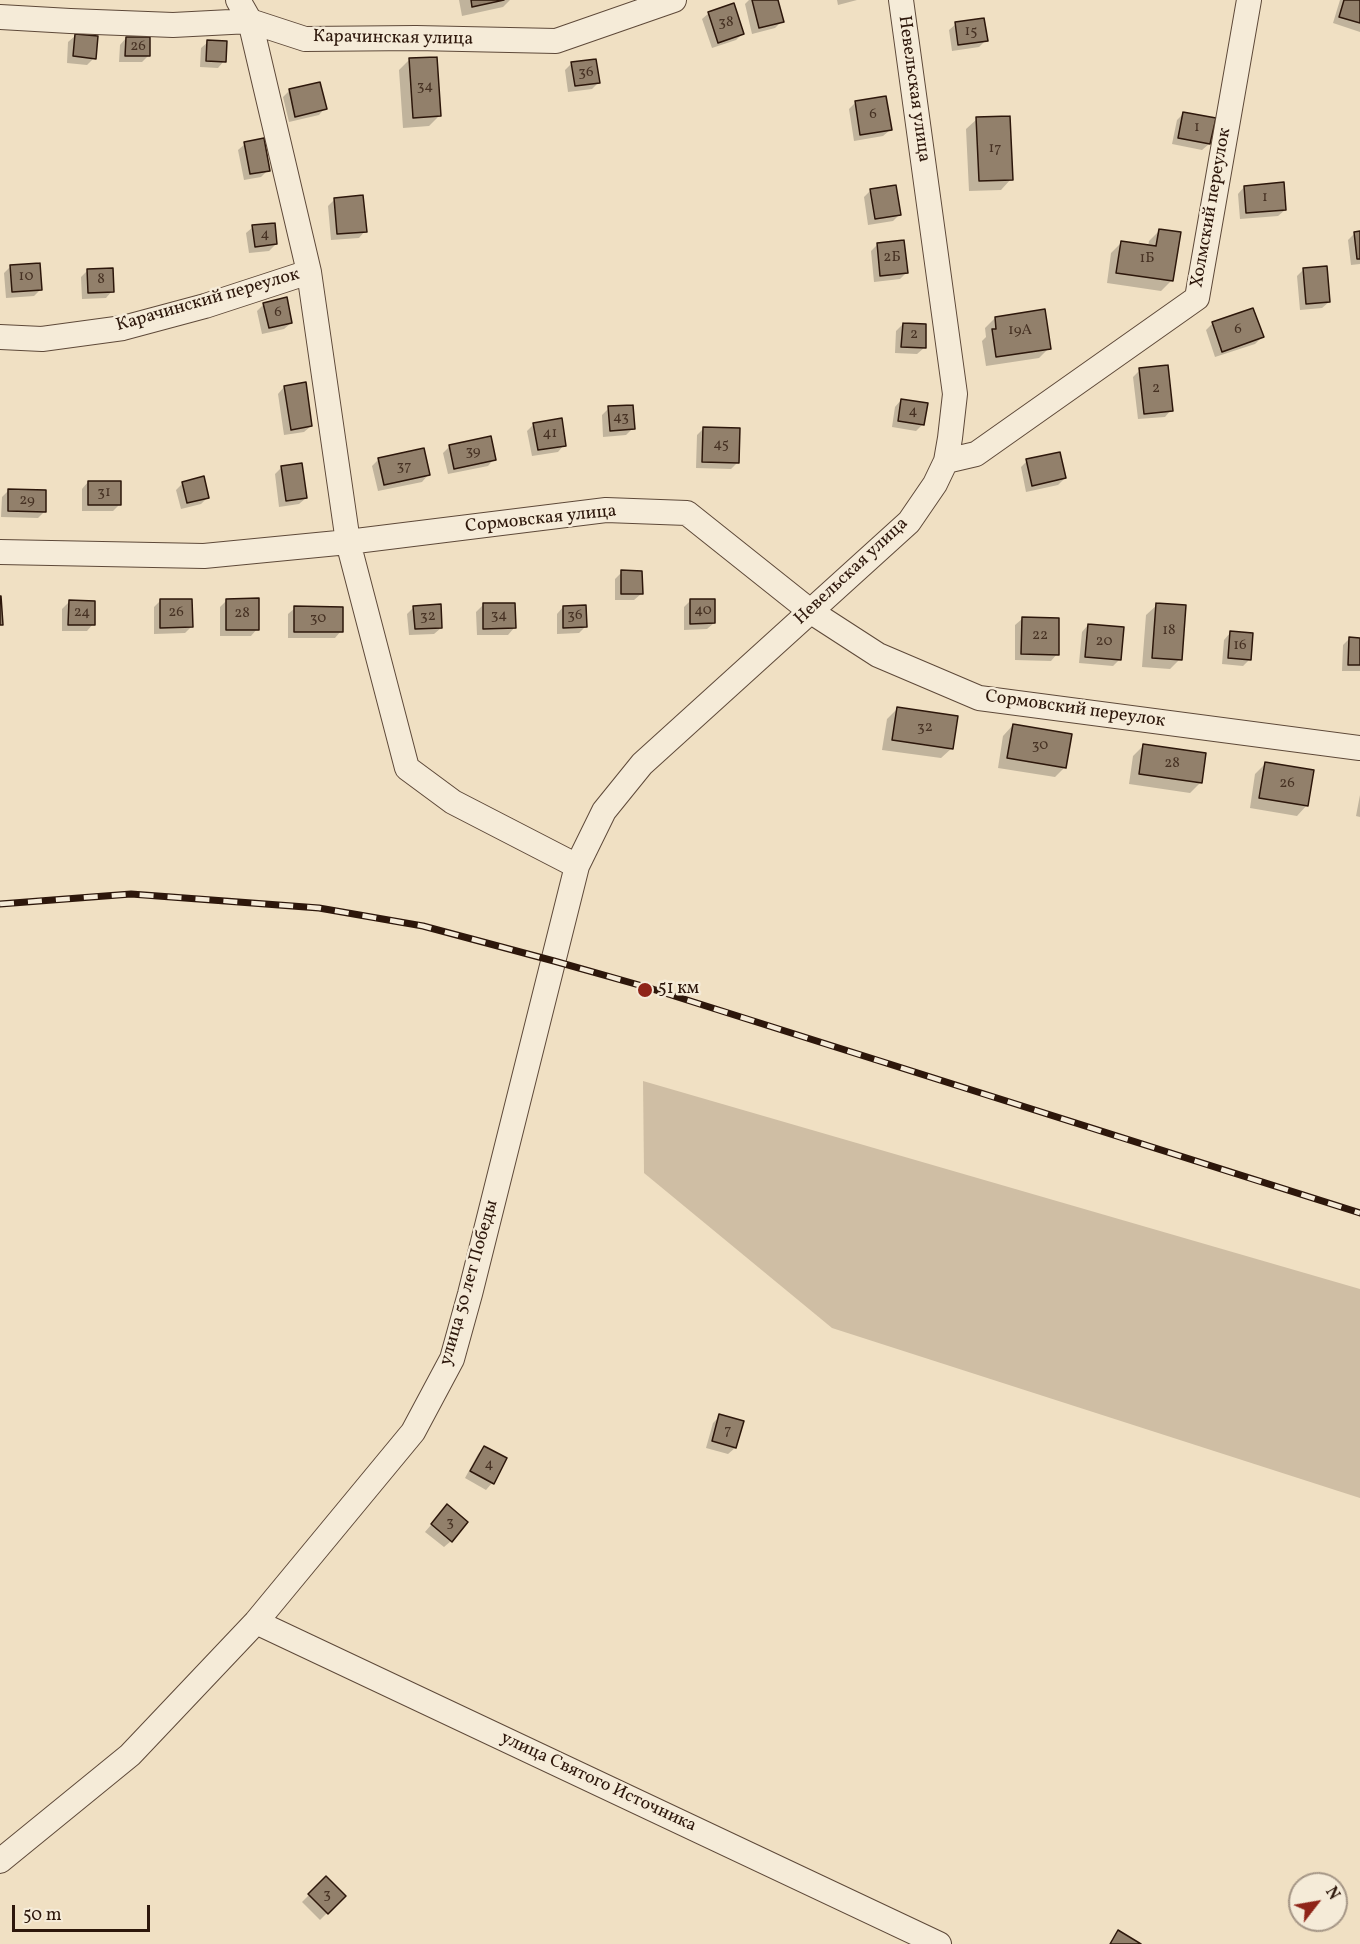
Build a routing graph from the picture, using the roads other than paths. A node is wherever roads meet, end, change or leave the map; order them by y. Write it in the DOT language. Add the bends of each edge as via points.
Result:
graph roads {
  1 [pos="238,0"];
  2 [pos="674,0"];
  3 [pos="901,0"];
  4 [pos="1249,0"];
  5 [pos="0,16"];
  6 [pos="250,21"];
  7 [pos="309,272"];
  8 [pos="0,337"];
  9 [pos="946,461"];
  10 [pos="348,542"];
  11 [pos="0,552"];
  12 [pos="810,611"];
  13 [pos="1360,747"];
  14 [pos="577,866"];
  15 [pos="554,961"];
  16 [pos="256,1622"];
  17 [pos="0,1861"];
  18 [pos="939,1944"];
  1 -- 6 [label="street"];
  2 -- 6 [label="street, Карачинская улица" via="556,41 305,39"];
  3 -- 9 [label="street, Невельская улица" via="955,394"];
  4 -- 9 [label="street, Холмский переулок" via="1197,298 976,454"];
  5 -- 6 [label="street, Карачинская улица" via="173,25"];
  6 -- 7 [label="street"];
  7 -- 8 [label="street, Карачинский переулок" via="123,328 42,339"];
  7 -- 10 [label="street"];
  9 -- 12 [label="street, Невельская улица" via="909,522"];
  10 -- 11 [label="street, Сормовская улица" via="204,556"];
  10 -- 12 [label="street, Сормовская улица" via="606,510 687,513"];
  10 -- 14 [label="street" via="407,768 453,802"];
  12 -- 13 [label="street, Сормовский переулок" via="878,655 979,698"];
  12 -- 14 [label="street, Невельская улица" via="642,764 604,811"];
  14 -- 15 [label="street, Невельская улица"];
  15 -- 16 [label="street, улица 50 лет Победы" via="452,1359 413,1432"];
  16 -- 17 [label="street, улица 50 лет Победы" via="130,1755"];
  16 -- 18 [label="street, улица Святого Источника"];
}
